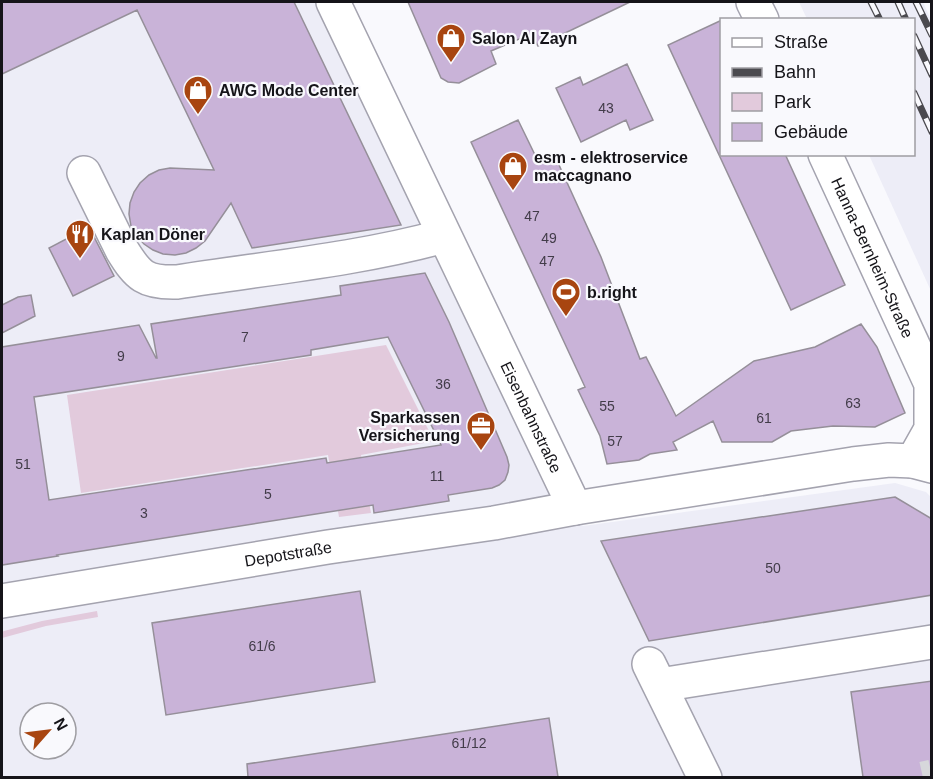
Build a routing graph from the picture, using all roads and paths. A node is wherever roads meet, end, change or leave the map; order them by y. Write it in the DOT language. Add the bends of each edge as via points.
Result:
graph roads {
  1 [pos="333,2"];
  2 [pos="753,2"];
  3 [pos="761,18"];
  4 [pos="826,156"];
  5 [pos="84,174"];
  6 [pos="444,236"];
  7 [pos="922,463"];
  8 [pos="574,508"];
  9 [pos="2,600"];
  10 [pos="932,642"];
  11 [pos="705,777"];
  1 -- 6 [label="street, Eisenbahnstraße"];
  2 -- 3 [label="street"];
  4 -- 7 [label="street, Hanna-Bernheim-Straße" via="931,384 931,429"];
  5 -- 6 [label="street" via="129,262 147,279 160,282 310,264"];
  6 -- 8 [label="street, Eisenbahnstraße"];
  7 -- 8 [label="street" via="889,460 853,464"];
  8 -- 9 [label="street, Depotstraße"];
  10 -- 11 [label="street" via="655,674"];
}
